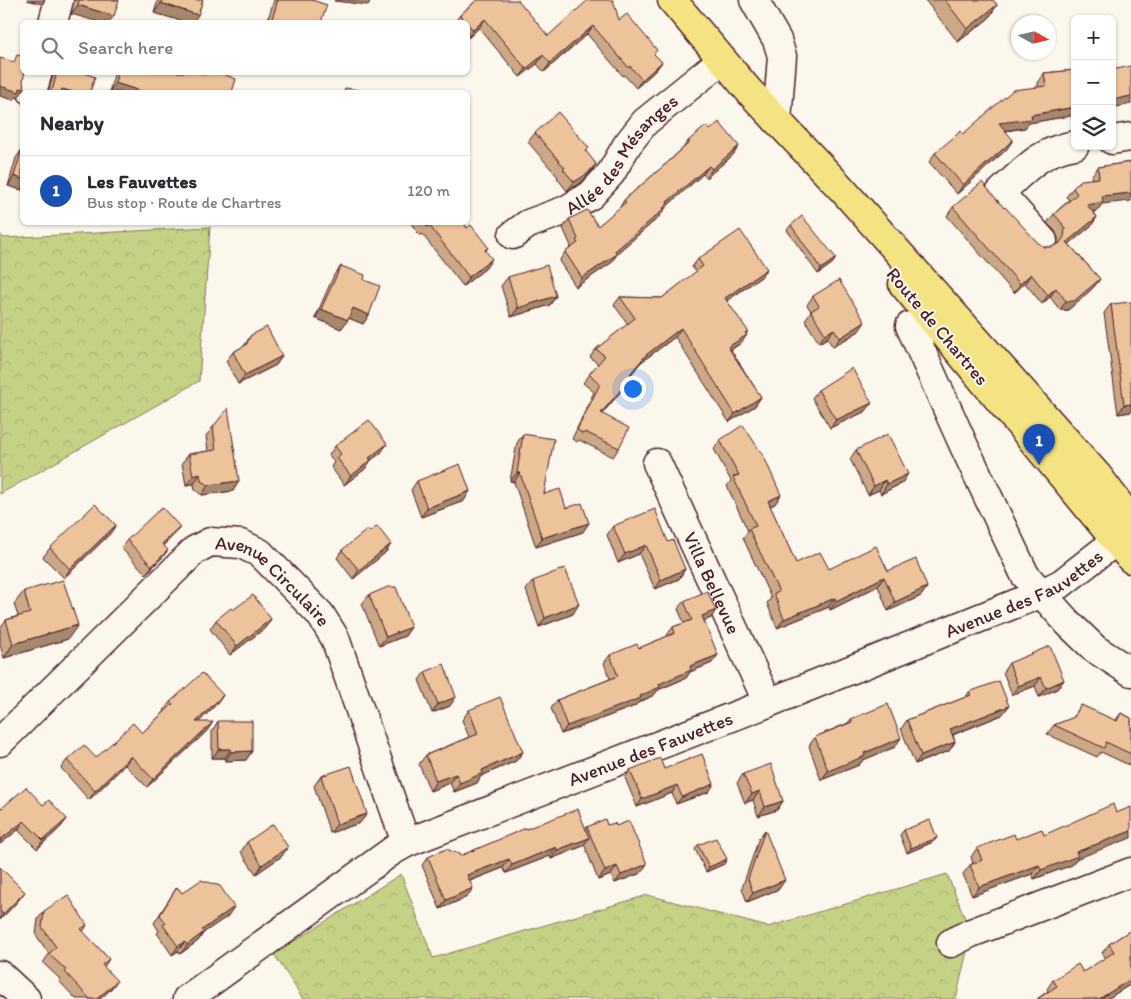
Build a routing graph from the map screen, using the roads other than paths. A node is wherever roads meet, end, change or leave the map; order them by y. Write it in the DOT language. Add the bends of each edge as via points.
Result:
graph roads {
  1 [pos="60,0"];
  2 [pos="672,0"];
  3 [pos="754,0"];
  4 [pos="54,20"];
  5 [pos="722,60"];
  6 [pos="37,75"];
  7 [pos="33,90"];
  8 [pos="749,91"];
  9 [pos="777,121"];
  10 [pos="1131,137"];
  11 [pos="1116,139"];
  12 [pos="1071,146"];
  13 [pos="513,235"];
  14 [pos="1043,242"];
  15 [pos="910,326"];
  16 [pos="657,463"];
  17 [pos="1127,537"];
  18 [pos="1042,593"];
  19 [pos="1131,672"];
  20 [pos="768,703"];
  21 [pos="0,742"];
  22 [pos="406,843"];
  23 [pos="1131,872"];
  24 [pos="951,943"];
  25 [pos="0,975"];
  26 [pos="26,999"];
  27 [pos="187,999"];
  1 -- 4 [label="street"];
  2 -- 5 [label="main road, Route de Chartres"];
  3 -- 9 [label="street" via="777,40 782,56"];
  5 -- 8 [label="main road, Route de Chartres"];
  5 -- 13 [label="street, Allée des Mésanges" via="645,122 611,173 591,195 566,210 528,224"];
  6 -- 7 [label="street"];
  8 -- 9 [label="main road, Route de Chartres"];
  8 -- 17 [label="main road, Route de Chartres" via="830,198 1078,492"];
  9 -- 17 [label="main road, Route de Chartres" via="841,188 1098,476"];
  10 -- 11 [label="street"];
  12 -- 14 [label="street" via="1045,154 1000,193"];
  15 -- 18 [label="street, Route de Chartres" via="1011,547 1025,574"];
  16 -- 20 [label="street, Villa Bellevue"];
  17 -- 18 [label="street, Avenue des Fauvettes" via="1062,583"];
  18 -- 19 [label="street, Route de Chartres" via="1095,649"];
  18 -- 20 [label="street, Avenue des Fauvettes"];
  20 -- 22 [label="street, Avenue des Fauvettes"];
  21 -- 22 [label="street, Avenue Circulaire" via="195,550 210,542 241,544 260,552 320,614 335,638"];
  22 -- 27 [label="street, Avenue des Fauvettes"];
  23 -- 24 [label="street"];
  25 -- 26 [label="street"];
}
